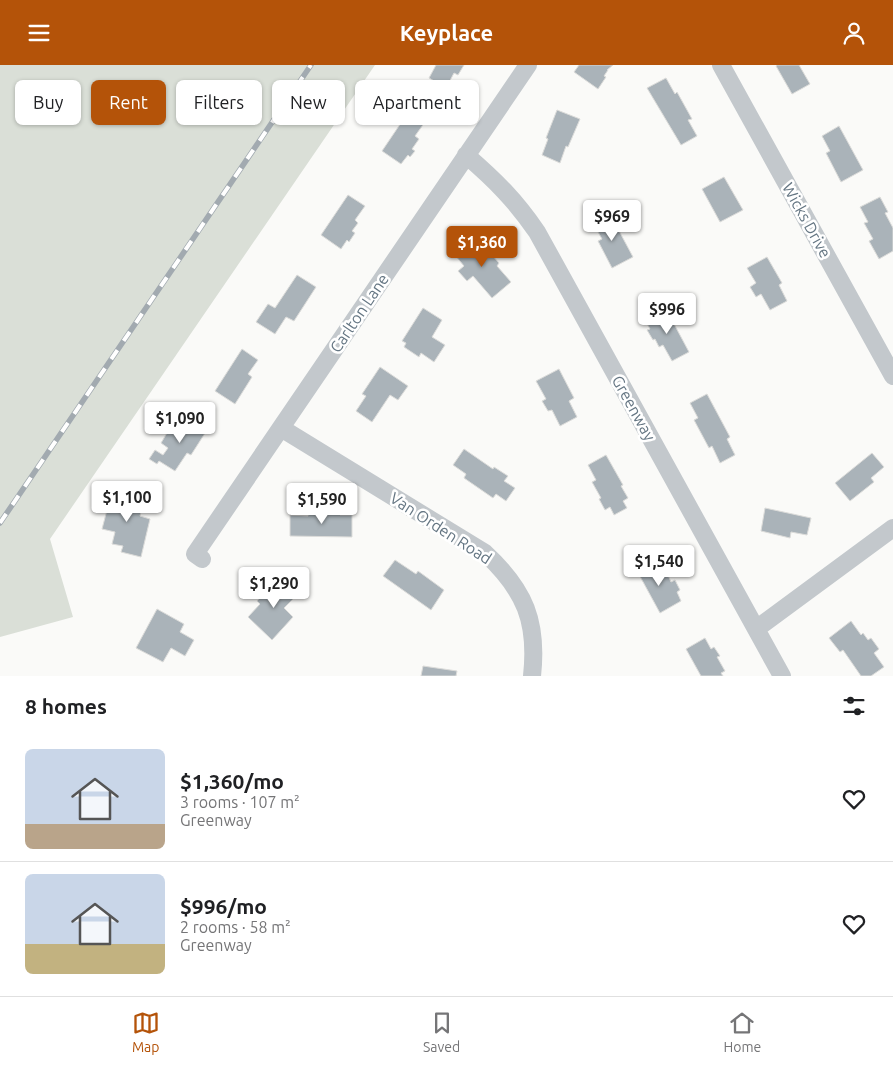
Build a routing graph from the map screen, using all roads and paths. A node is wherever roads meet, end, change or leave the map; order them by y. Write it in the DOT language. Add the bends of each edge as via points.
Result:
graph roads {
  1 [pos="528,65"];
  2 [pos="721,65"];
  3 [pos="466,155"];
  4 [pos="893,376"];
  5 [pos="281,428"];
  6 [pos="893,528"];
  7 [pos="202,559"];
  8 [pos="756,629"];
  9 [pos="532,676"];
  10 [pos="782,676"];
  1 -- 3 [label="street, Carlton Lane"];
  2 -- 4 [label="street, Wicks Drive"];
  3 -- 5 [label="street, Carlton Lane"];
  3 -- 8 [label="street, Greenway" via="495,179 537,232"];
  5 -- 7 [label="street, Carlton Lane" via="194,554"];
  5 -- 9 [label="street, Van Orden Road" via="485,553 503,570 526,608 534,653"];
  6 -- 8 [label="street"];
  8 -- 10 [label="street, Greenway"];
}
